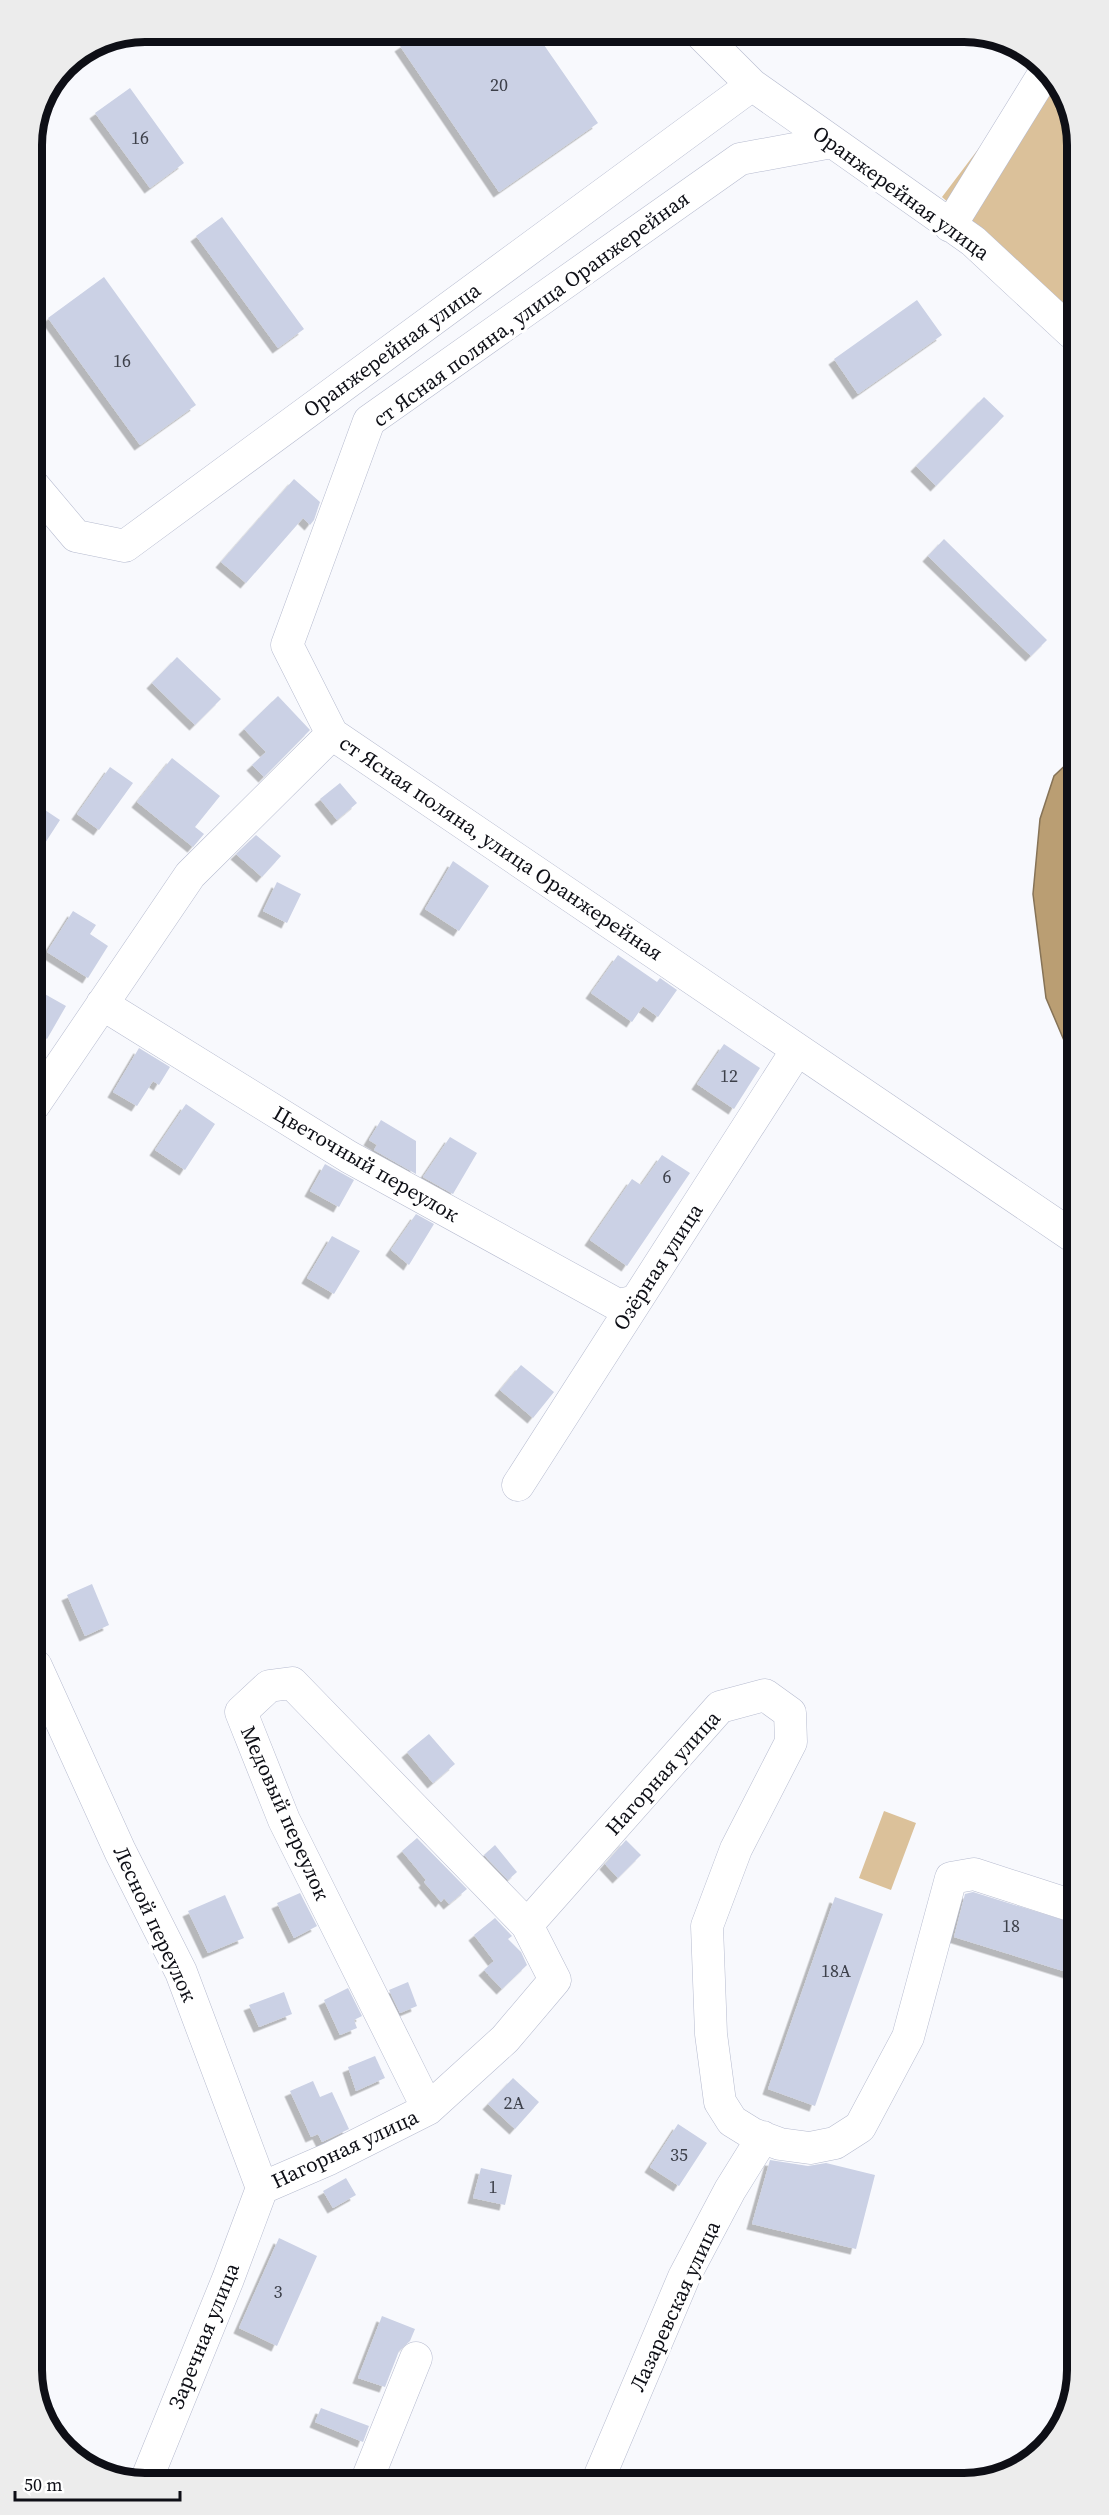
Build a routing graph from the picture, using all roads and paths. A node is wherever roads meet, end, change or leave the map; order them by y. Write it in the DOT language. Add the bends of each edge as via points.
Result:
graph roads {
  1 [pos="709,42"];
  2 [pos="1042,77"];
  3 [pos="752,84"];
  4 [pos="832,142"];
  5 [pos="950,226"];
  6 [pos="1067,328"];
  7 [pos="42,496"];
  8 [pos="332,734"];
  9 [pos="102,1004"];
  10 [pos="797,1050"];
  11 [pos="42,1093"];
  12 [pos="1067,1233"];
  13 [pos="636,1301"];
  14 [pos="518,1485"];
  15 [pos="42,1679"];
  16 [pos="1067,1904"];
  17 [pos="527,1925"];
  18 [pos="428,2109"];
  19 [pos="763,2137"];
  20 [pos="262,2188"];
  21 [pos="416,2358"];
  22 [pos="149,2473"];
  23 [pos="370,2473"];
  24 [pos="601,2473"];
  1 -- 3 [label="street, Оранжерейная улица"];
  2 -- 5 [label="street"];
  3 -- 4 [label="street, Оранжерейная улица"];
  3 -- 7 [label="street, Оранжерейная улица" via="125,546 76,536"];
  4 -- 5 [label="street, Оранжерейная улица"];
  4 -- 8 [label="street, ст Ясная поляна, улица Оранжерейная" via="740,159 369,421 287,645"];
  5 -- 6 [label="street, Оранжерейная улица" via="972,241"];
  8 -- 9 [label="street" via="190,875"];
  8 -- 10 [label="street, ст Ясная поляна, улица Оранжерейная"];
  9 -- 11 [label="street"];
  9 -- 13 [label="street, Цветочный переулок" via="349,1157 618,1305"];
  10 -- 12 [label="street, ст Ясная поляна, улица Оранжерейная"];
  10 -- 13 [label="street, Озёрная улица"];
  13 -- 14 [label="street, Озёрная улица"];
  15 -- 20 [label="street, Лесной переулок" via="120,1851 181,1972"];
  16 -- 19 [label="street, Нагорная улица" via="974,1874 951,1878 908,2037 860,2127 835,2143 810,2148"];
  17 -- 18 [label="street, Нагорная улица" via="555,1980 505,2039"];
  17 -- 18 [label="street, Медовый переулок" via="292,1683 268,1686 241,1712 284,1820"];
  17 -- 19 [label="street, Нагорная улица" via="720,1707 765,1695 790,1713 791,1742 736,1849 707,1926 711,2034 720,2102 732,2121"];
  18 -- 20 [label="street, Нагорная улица"];
  19 -- 24 [label="street, Лазаревская улица" via="684,2277"];
  20 -- 22 [label="street, Заречная улица"];
  21 -- 23 [label="street"];
}
